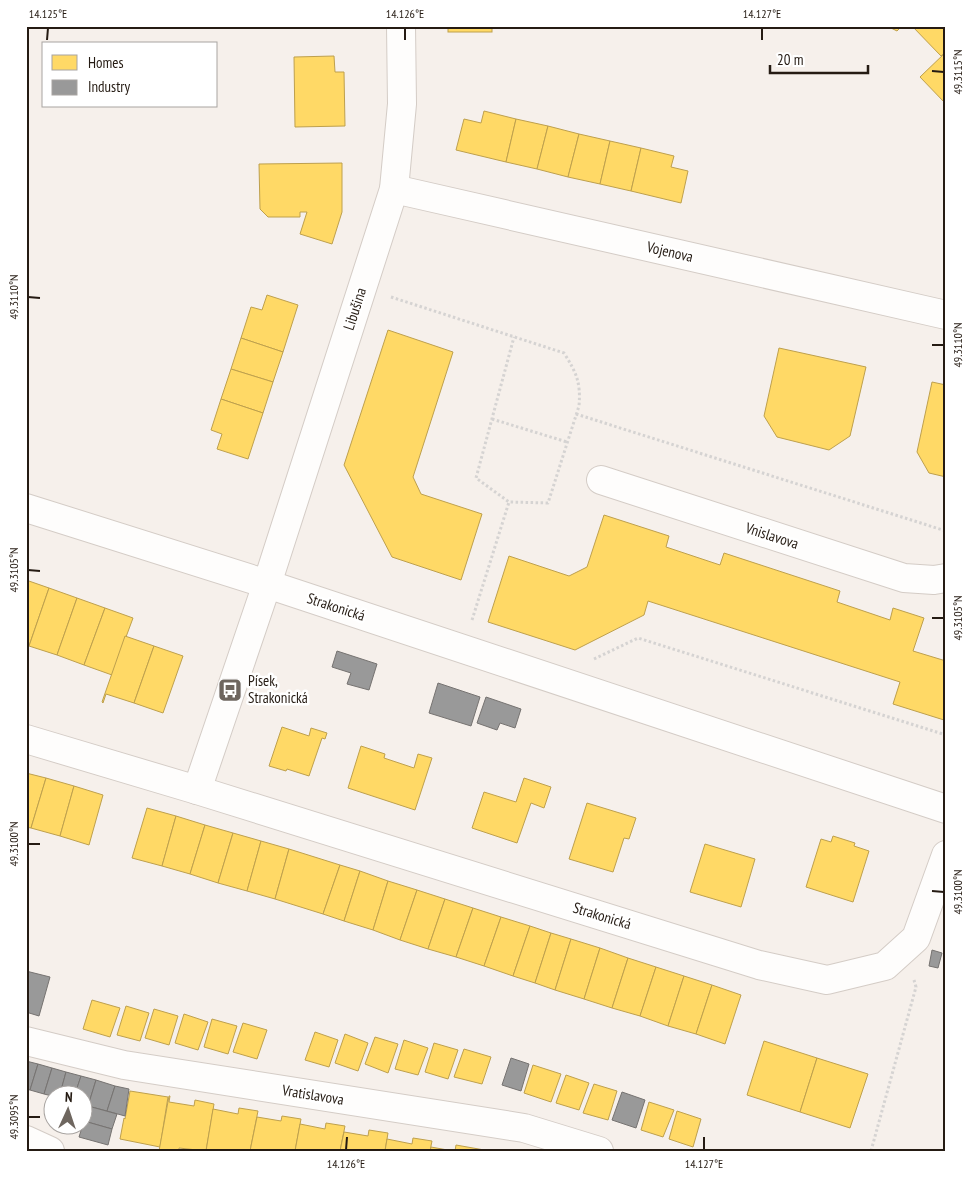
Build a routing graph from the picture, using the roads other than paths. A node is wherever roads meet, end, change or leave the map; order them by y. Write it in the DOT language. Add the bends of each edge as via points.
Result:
graph roads {
  1 [pos="401,26"];
  2 [pos="394,189"];
  3 [pos="946,315"];
  4 [pos="601,480"];
  5 [pos="26,508"];
  6 [pos="946,578"];
  7 [pos="267,584"];
  8 [pos="26,739"];
  9 [pos="197,790"];
  10 [pos="946,809"];
  11 [pos="946,855"];
  12 [pos="26,1041"];
  13 [pos="26,1140"];
  14 [pos="50,1151"];
  15 [pos="599,1151"];
  1 -- 2 [label="street, Libušina" via="402,104"];
  2 -- 3 [label="street, Vojenova"];
  2 -- 7 [label="street, Libušina"];
  4 -- 6 [label="street, Vnislavova" via="904,578"];
  5 -- 7 [label="street, Strakonická"];
  7 -- 9 [label="street"];
  7 -- 10 [label="street, Strakonická"];
  8 -- 9 [label="street, Strakonická"];
  9 -- 11 [label="street, Strakonická" via="769,967 828,980 885,966 916,938"];
  12 -- 15 [label="street, Vratislavova" via="124,1066 524,1128"];
  13 -- 14 [label="street"];
}
